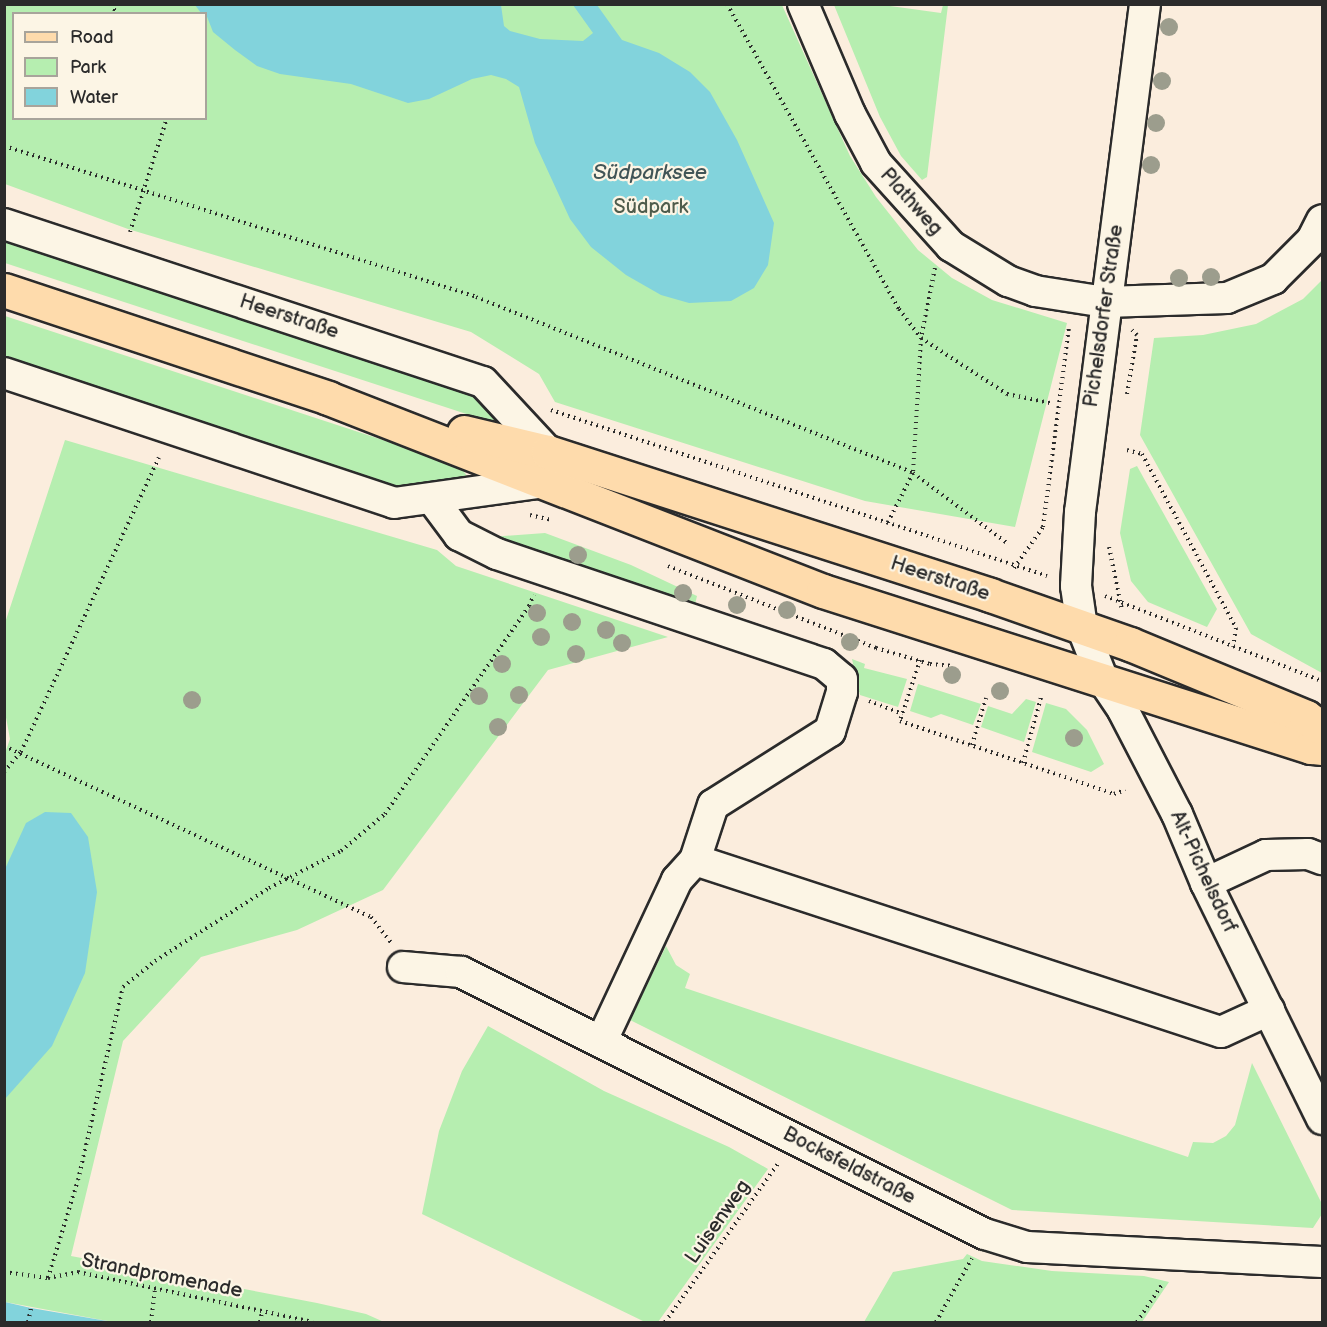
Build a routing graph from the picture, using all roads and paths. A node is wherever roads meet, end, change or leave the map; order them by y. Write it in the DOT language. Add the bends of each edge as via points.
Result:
graph roads {
  1 [pos="727,4"];
  2 [pos="803,4"];
  3 [pos="1145,4"];
  4 [pos="166,120"];
  5 [pos="4,146"];
  6 [pos="145,191"];
  7 [pos="1323,220"];
  8 [pos="4,224"];
  9 [pos="130,232"];
  10 [pos="951,246"];
  11 [pos="4,290"];
  12 [pos="1106,302"];
  13 [pos="921,338"];
  14 [pos="4,373"];
  15 [pos="1050,403"];
  16 [pos="547,408"];
  17 [pos="1127,450"];
  18 [pos="159,458"];
  19 [pos="547,467"];
  20 [pos="913,473"];
  21 [pos="433,500"];
  22 [pos="527,514"];
  23 [pos="557,522"];
  24 [pos="886,527"];
  25 [pos="1035,542"];
  26 [pos="1007,543"];
  27 [pos="1001,561"];
  28 [pos="542,570"];
  29 [pos="1136,607"];
  30 [pos="1082,627"];
  31 [pos="1233,647"];
  32 [pos="923,651"];
  33 [pos="1103,680"];
  34 [pos="1323,681"];
  35 [pos="842,692"];
  36 [pos="1041,697"];
  37 [pos="986,698"];
  38 [pos="903,714"];
  39 [pos="1323,728"];
  40 [pos="972,745"];
  41 [pos="4,746"];
  42 [pos="1323,748"];
  43 [pos="21,752"];
  44 [pos="1023,763"];
  45 [pos="4,772"];
  46 [pos="1125,790"];
  47 [pos="1323,859"];
  48 [pos="696,860"];
  49 [pos="288,879"];
  50 [pos="1206,883"];
  51 [pos="403,967"];
  52 [pos="1269,1010"];
  53 [pos="601,1042"];
  54 [pos="1323,1119"];
  55 [pos="796,1139"];
  56 [pos="986,1234"];
  57 [pos="1168,1254"];
  58 [pos="1323,1263"];
  59 [pos="4,1272"];
  60 [pos="48,1278"];
  61 [pos="155,1288"];
  62 [pos="31,1308"];
  63 [pos="262,1312"];
  64 [pos="28,1323"];
  65 [pos="151,1323"];
  66 [pos="260,1323"];
  67 [pos="313,1323"];
  68 [pos="665,1323"];
  69 [pos="936,1323"];
  70 [pos="1137,1323"];
  1 -- 13 [label="path" via="893,299"];
  2 -- 10 [label="street, Plathweg" via="850,114 876,163"];
  3 -- 12 [label="street, Pichelsdorfer Straße"];
  4 -- 6 [label="path"];
  5 -- 6 [label="path"];
  6 -- 9 [label="path"];
  6 -- 20 [label="path" via="476,297"];
  7 -- 12 [label="street, Plathweg" via="1291,264 1251,291 1227,298"];
  8 -- 19 [label="street, Heerstraße" via="483,382"];
  10 -- 12 [label="street, Plathweg" via="1008,281 1035,291"];
  10 -- 13 [label="path" via="938,261 928,287"];
  11 -- 19 [label="main road, Heerstraße"];
  12 -- 25 [label="path" via="1069,324 1043,527"];
  12 -- 30 [label="street, Pichelsdorfer Straße" via="1077,546 1076,586"];
  13 -- 15 [label="path" via="1007,394"];
  13 -- 20 [label="path"];
  14 -- 21 [label="street, Heerstraße" via="394,503"];
  16 -- 24 [label="path"];
  17 -- 31 [label="path" via="1142,454 1236,628"];
  18 -- 43 [label="path"];
  19 -- 21 [label="street, Heerstraße"];
  19 -- 30 [label="main road, Heerstraße"];
  19 -- 33 [label="main road, Heerstraße" via="823,591"];
  20 -- 24 [label="path"];
  20 -- 26 [label="path"];
  21 -- 28 [label="street" via="459,535"];
  22 -- 23 [label="path"];
  24 -- 27 [label="path"];
  28 -- 35 [label="street" via="824,664 842,679"];
  28 -- 49 [label="path" via="529,606 385,814 341,851"];
  29 -- 31 [label="path"];
  30 -- 33 [label="street, Alt-Pichelsdorf"];
  30 -- 39 [label="main road, Heerstraße" via="1306,717"];
  31 -- 34 [label="path"];
  32 -- 38 [label="path"];
  33 -- 42 [label="main road, Heerstraße"];
  33 -- 50 [label="street, Alt-Pichelsdorf" via="1172,804"];
  35 -- 38 [label="path"];
  35 -- 48 [label="street" via="830,731 713,805"];
  36 -- 44 [label="path"];
  37 -- 40 [label="path"];
  38 -- 40 [label="path" via="900,721"];
  40 -- 44 [label="path"];
  41 -- 43 [label="path"];
  43 -- 45 [label="path"];
  43 -- 49 [label="path"];
  44 -- 46 [label="path" via="1114,794"];
  47 -- 50 [label="street" via="1308,854 1266,855"];
  48 -- 52 [label="street" via="1221,1032"];
  48 -- 53 [label="street" via="677,880"];
  49 -- 51 [label="path" via="371,917 386,932"];
  49 -- 60 [label="path" via="155,961 123,987 78,1180"];
  50 -- 52 [label="street, Alt-Pichelsdorf"];
  51 -- 53 [label="street, Bocksfeldstraße" via="461,972"];
  52 -- 54 [label="street, Alt-Pichelsdorf"];
  53 -- 55 [label="street, Bocksfeldstraße"];
  55 -- 56 [label="street, Bocksfeldstraße"];
  55 -- 68 [label="path, Luisenweg"];
  56 -- 57 [label="street, Bocksfeldstraße" via="1027,1247"];
  56 -- 69 [label="path"];
  57 -- 58 [label="street, Bocksfeldstraße"];
  57 -- 70 [label="path" via="1167,1278"];
  59 -- 60 [label="path, Strandpromenade"];
  60 -- 61 [label="path, Strandpromenade" via="78,1272"];
  61 -- 63 [label="path, Strandpromenade"];
  61 -- 65 [label="path"];
  62 -- 64 [label="path"];
  63 -- 66 [label="path"];
  63 -- 67 [label="path, Strandpromenade"];
}
